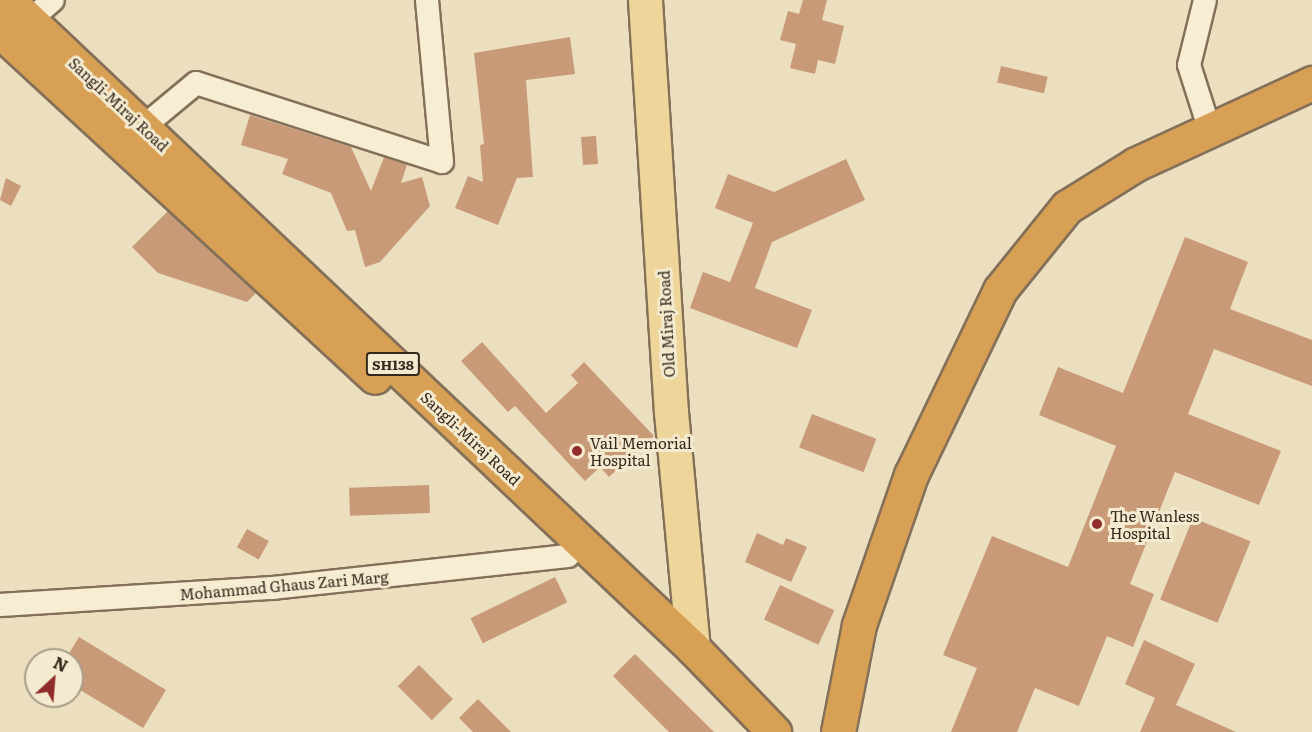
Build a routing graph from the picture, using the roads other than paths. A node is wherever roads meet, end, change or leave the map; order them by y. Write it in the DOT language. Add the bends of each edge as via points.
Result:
graph roads {
  1 [pos="427,0"];
  2 [pos="645,0"];
  3 [pos="1205,0"];
  4 [pos="30,7"];
  5 [pos="0,31"];
  6 [pos="1312,83"];
  7 [pos="143,127"];
  8 [pos="1210,130"];
  9 [pos="568,556"];
  10 [pos="0,605"];
  11 [pos="693,648"];
  12 [pos="748,732"];
  13 [pos="774,732"];
  14 [pos="838,732"];
  1 -- 7 [label="street" via="442,162 196,83"];
  2 -- 11 [label="main road, Old Miraj Road" via="671,412"];
  3 -- 8 [label="street" via="1189,65"];
  4 -- 7 [label="highway, Sangli-Miraj Road / SH138"];
  5 -- 9 [label="highway, Sangli-Miraj Road"];
  6 -- 8 [label="highway"];
  7 -- 11 [label="highway, Sangli-Miraj Road / SH138"];
  8 -- 14 [label="highway" via="1136,164 1067,207 1000,290 910,475 859,625"];
  9 -- 10 [label="street, Mohammad Ghaus Zari Marg" via="273,588"];
  9 -- 12 [label="highway, Sangli-Miraj Road"];
  11 -- 13 [label="highway, Sangli-Miraj Road / SH138"];
}
